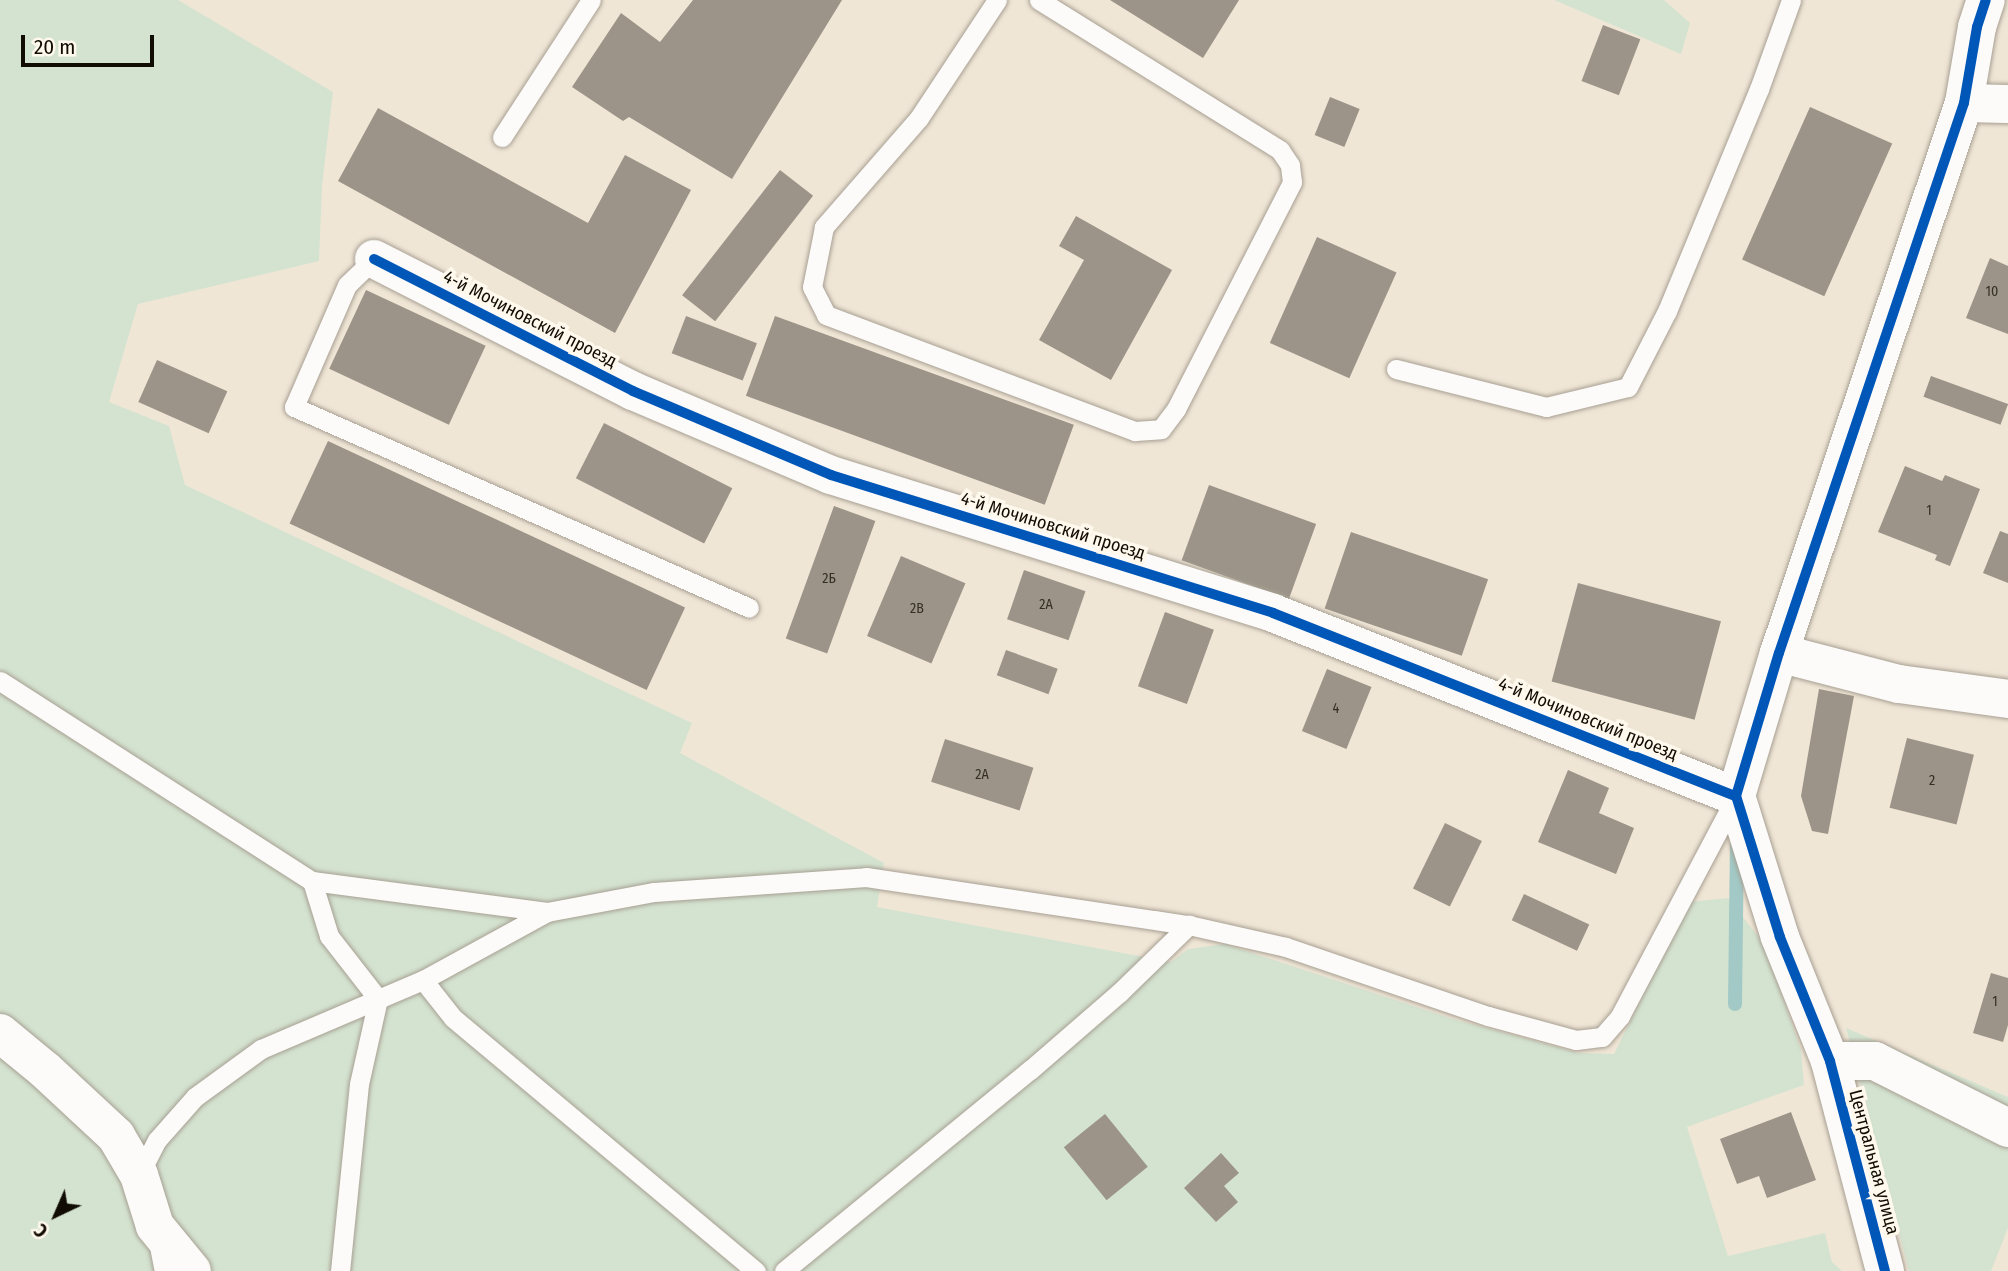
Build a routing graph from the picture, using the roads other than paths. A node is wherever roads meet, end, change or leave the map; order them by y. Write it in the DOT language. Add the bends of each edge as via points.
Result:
graph roads {
  1 [pos="591,0"];
  2 [pos="997,0"];
  3 [pos="1039,0"];
  4 [pos="1791,0"];
  5 [pos="1986,0"];
  6 [pos="1964,103"];
  7 [pos="2008,104"];
  8 [pos="502,137"];
  9 [pos="374,259"];
  10 [pos="1396,369"];
  11 [pos="748,608"];
  12 [pos="1779,653"];
  13 [pos="0,681"];
  14 [pos="2008,699"];
  15 [pos="1736,796"];
  16 [pos="312,881"];
  17 [pos="547,912"];
  18 [pos="1189,925"];
  19 [pos="423,980"];
  20 [pos="377,999"];
  21 [pos="0,1033"];
  22 [pos="1830,1061"];
  23 [pos="2008,1128"];
  24 [pos="139,1175"];
  25 [pos="155,1226"];
  26 [pos="164,1271"];
  27 [pos="192,1271"];
  28 [pos="340,1271"];
  29 [pos="756,1271"];
  30 [pos="784,1271"];
  31 [pos="1885,1271"];
  1 -- 8 [label="lane"];
  2 -- 3 [label="lane" via="919,118 824,227 812,287 827,315 1135,431 1161,429 1176,409 1292,182 1290,165 1280,150"];
  4 -- 10 [label="lane" via="1667,311 1628,387 1546,407"];
  5 -- 6 [label="street"];
  6 -- 7 [label="street"];
  6 -- 12 [label="street"];
  9 -- 11 [label="lane" via="347,285 294,407"];
  9 -- 15 [label="street, 4-й Мочиновский проезд" via="633,391 831,475 1273,613"];
  12 -- 14 [label="street" via="1899,684"];
  12 -- 15 [label="street"];
  13 -- 16 [label="lane"];
  15 -- 18 [label="lane" via="1619,1016 1602,1037 1564,1037 1286,947"];
  15 -- 22 [label="street, Центральная улица" via="1780,937"];
  16 -- 17 [label="lane"];
  16 -- 20 [label="lane" via="329,936"];
  17 -- 18 [label="lane" via="653,892 866,877"];
  17 -- 19 [label="lane"];
  18 -- 30 [label="lane" via="1049,1053"];
  19 -- 20 [label="lane"];
  19 -- 29 [label="lane" via="453,1018"];
  20 -- 24 [label="lane" via="261,1049 195,1097 157,1140"];
  20 -- 28 [label="lane" via="359,1084"];
  21 -- 24 [label="street" via="116,1136"];
  22 -- 23 [label="street" via="1875,1061"];
  22 -- 31 [label="street, Центральная улица"];
  24 -- 25 [label="street"];
  25 -- 26 [label="lane"];
  25 -- 27 [label="street"];
}
